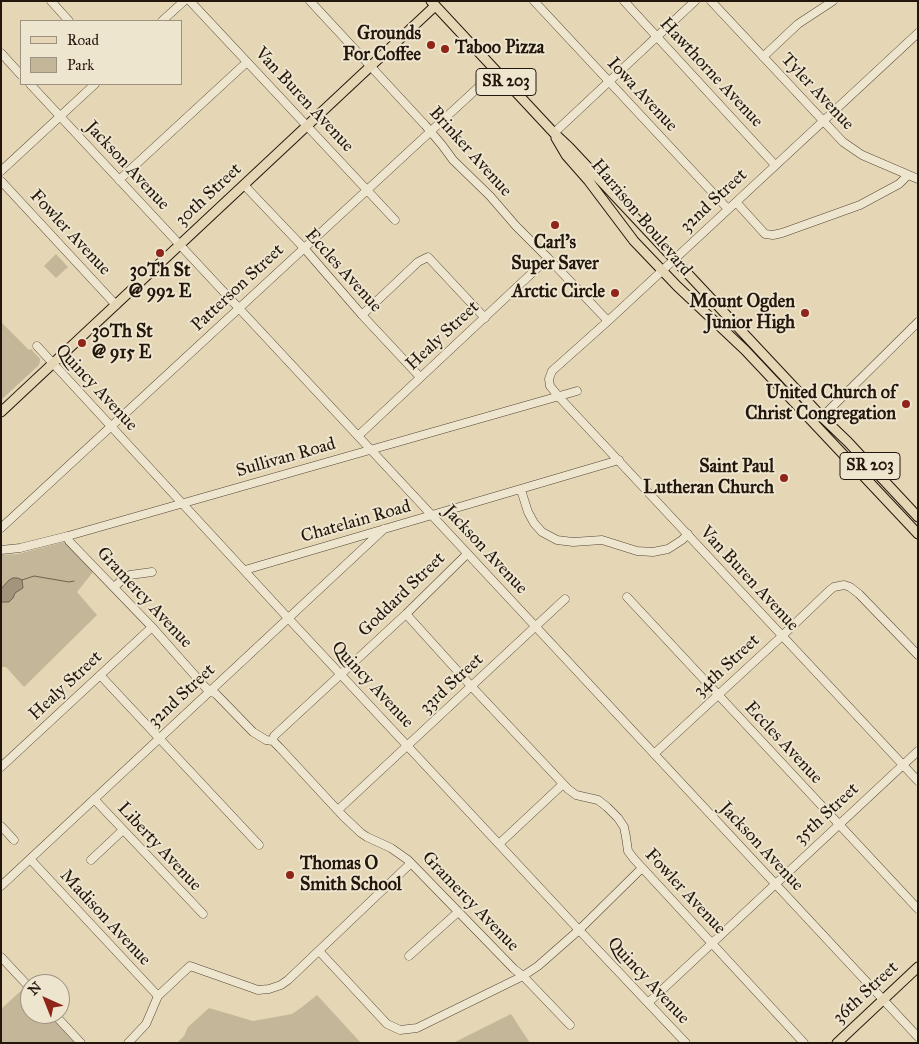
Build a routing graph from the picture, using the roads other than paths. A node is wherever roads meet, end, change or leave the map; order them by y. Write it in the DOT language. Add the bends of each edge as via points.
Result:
graph roads {
  1 [pos="51,1"];
  2 [pos="184,1"];
  3 [pos="190,1"];
  4 [pos="310,1"];
  5 [pos="534,1"];
  6 [pos="624,1"];
  7 [pos="695,1"];
  8 [pos="711,1"];
  9 [pos="833,1"];
  10 [pos="435,3"];
  11 [pos="68,20"];
  12 [pos="163,20"];
  13 [pos="918,33"];
  14 [pos="657,37"];
  15 [pos="1,53"];
  16 [pos="763,57"];
  17 [pos="247,62"];
  18 [pos="371,65"];
  19 [pos="496,71"];
  20 [pos="20,74"];
  21 [pos="609,82"];
  22 [pos="31,85"];
  23 [pos="95,85"];
  24 [pos="60,117"];
  25 [pos="823,120"];
  26 [pos="307,126"];
  27 [pos="430,131"];
  28 [pos="554,133"];
  29 [pos="775,165"];
  30 [pos="1,171"];
  31 [pos="908,175"];
  32 [pos="918,179"];
  33 [pos="119,180"];
  34 [pos="1,181"];
  35 [pos="244,185"];
  36 [pos="367,190"];
  37 [pos="736,202"];
  38 [pos="728,209"];
  39 [pos="395,220"];
  40 [pos="180,245"];
  41 [pos="304,248"];
  42 [pos="548,258"];
  43 [pos="675,259"];
  44 [pos="662,271"];
  45 [pos="116,305"];
  46 [pos="239,308"];
  47 [pos="362,315"];
  48 [pos="485,318"];
  49 [pos="608,321"];
  50 [pos="918,322"];
  51 [pos="37,346"];
  52 [pos="54,364"];
  53 [pos="420,377"];
  54 [pos="577,391"];
  55 [pos="559,396"];
  56 [pos="1,412"];
  57 [pos="822,416"];
  58 [pos="111,427"];
  59 [pos="358,436"];
  60 [pos="370,450"];
  61 [pos="619,460"];
  62 [pos="522,490"];
  63 [pos="182,504"];
  64 [pos="917,513"];
  65 [pos="432,516"];
  66 [pos="1,528"];
  67 [pos="384,529"];
  68 [pos="688,534"];
  69 [pos="918,534"];
  70 [pos="68,536"];
  71 [pos="1,550"];
  72 [pos="467,554"];
  73 [pos="245,570"];
  74 [pos="152,572"];
  75 [pos="114,587"];
  76 [pos="627,598"];
  77 [pos="565,600"];
  78 [pos="406,614"];
  79 [pos="288,618"];
  80 [pos="152,627"];
  81 [pos="536,627"];
  82 [pos="782,636"];
  83 [pos="918,655"];
  84 [pos="341,674"];
  85 [pos="100,675"];
  86 [pos="472,687"];
  87 [pos="211,690"];
  88 [pos="718,695"];
  89 [pos="160,738"];
  90 [pos="273,742"];
  91 [pos="408,746"];
  92 [pos="918,750"];
  93 [pos="654,754"];
  94 [pos="902,765"];
  95 [pos="1,767"];
  96 [pos="918,781"];
  97 [pos="563,784"];
  98 [pos="94,799"];
  99 [pos="338,810"];
  100 [pos="839,824"];
  101 [pos="1,826"];
  102 [pos="123,830"];
  103 [pos="14,840"];
  104 [pos="499,844"];
  105 [pos="259,845"];
  106 [pos="30,859"];
  107 [pos="91,860"];
  108 [pos="411,864"];
  109 [pos="642,868"];
  110 [pos="775,884"];
  111 [pos="1,886"];
  112 [pos="918,909"];
  113 [pos="458,912"];
  114 [pos="203,914"];
  115 [pos="579,930"];
  116 [pos="711,943"];
  117 [pos="318,951"];
  118 [pos="409,956"];
  119 [pos="1,957"];
  120 [pos="918,967"];
  121 [pos="523,976"];
  122 [pos="20,977"];
  123 [pos="158,996"];
  124 [pos="883,1000"];
  125 [pos="648,1002"];
  126 [pos="63,1024"];
  127 [pos="570,1026"];
  128 [pos="918,1037"];
  129 [pos="81,1043"];
  130 [pos="128,1043"];
  131 [pos="686,1043"];
  132 [pos="804,1043"];
  133 [pos="838,1043"];
  1 -- 11 [label="street"];
  2 -- 12 [label="street"];
  3 -- 17 [label="street, Van Buren Avenue"];
  4 -- 18 [label="street, Brinker Avenue"];
  5 -- 21 [label="street, Iowa Avenue"];
  6 -- 14 [label="street, Hawthorne Avenue"];
  7 -- 14 [label="street"];
  8 -- 16 [label="street, Tyler Avenue"];
  9 -- 16 [label="street" via="798,24"];
  10 -- 18 [label="main road, 30th Street"];
  10 -- 19 [label="main road, Harrison Boulevard / SR 203"];
  13 -- 25 [label="street, 32nd Street"];
  14 -- 21 [label="street"];
  14 -- 29 [label="street, Hawthorne Avenue"];
  15 -- 20 [label="street"];
  16 -- 25 [label="street, Tyler Avenue"];
  17 -- 26 [label="street, Van Buren Avenue"];
  17 -- 33 [label="street"];
  18 -- 26 [label="main road, 30th Street"];
  18 -- 27 [label="street, Brinker Avenue"];
  19 -- 27 [label="street, Patterson Street"];
  19 -- 28 [label="main road, Harrison Boulevard / SR 203"];
  21 -- 28 [label="street"];
  21 -- 38 [label="street, Iowa Avenue"];
  22 -- 24 [label="street, Jackson Avenue"];
  23 -- 24 [label="street"];
  24 -- 30 [label="street"];
  24 -- 33 [label="street, Jackson Avenue"];
  25 -- 29 [label="street, 32nd Street"];
  25 -- 31 [label="street, Tyler Avenue" via="843,142 862,155"];
  26 -- 35 [label="main road, 30th Street"];
  26 -- 36 [label="street, Van Buren Avenue"];
  27 -- 36 [label="street, Patterson Street"];
  27 -- 42 [label="street, Brinker Avenue" via="453,160"];
  28 -- 43 [label="main road, Harrison Boulevard / SR 203"];
  28 -- 44 [label="main road, Harrison Boulevard / SR 203" via="566,155"];
  29 -- 37 [label="street, 32nd Street"];
  31 -- 32 [label="street, Tyler Avenue"];
  31 -- 37 [label="street" via="899,184 860,205 782,234 765,234"];
  33 -- 40 [label="street, Jackson Avenue"];
  34 -- 45 [label="street, Fowler Avenue"];
  35 -- 40 [label="main road, 30th Street"];
  35 -- 41 [label="street, Eccles Avenue"];
  36 -- 39 [label="street, Van Buren Avenue"];
  36 -- 41 [label="street, Patterson Street"];
  37 -- 38 [label="street, 32nd Street"];
  38 -- 43 [label="street, 32nd Street"];
  40 -- 45 [label="main road, 30th Street"];
  40 -- 46 [label="street, Jackson Avenue"];
  41 -- 46 [label="street, Patterson Street"];
  41 -- 47 [label="street, Eccles Avenue"];
  42 -- 48 [label="street, Healy Street"];
  42 -- 49 [label="street, Brinker Avenue"];
  43 -- 44 [label="street, 32nd Street"];
  43 -- 57 [label="main road, Harrison Boulevard / SR 203"];
  44 -- 49 [label="street, 32nd Street"];
  44 -- 69 [label="main road, Harrison Boulevard / SR 203" via="744,350"];
  45 -- 52 [label="main road, 30th Street"];
  46 -- 58 [label="street, Patterson Street"];
  46 -- 59 [label="street, Jackson Avenue"];
  47 -- 48 [label="street" via="428,256"];
  47 -- 53 [label="street, Eccles Avenue"];
  48 -- 53 [label="street, Healy Street"];
  49 -- 55 [label="street, 32nd Street" via="550,374 549,383"];
  50 -- 57 [label="street"];
  51 -- 52 [label="street, Quincy Avenue"];
  52 -- 56 [label="main road, 30th Street"];
  52 -- 58 [label="street, Quincy Avenue"];
  53 -- 59 [label="street, Healy Street"];
  54 -- 55 [label="street, Sullivan Road"];
  55 -- 60 [label="street, Sullivan Road"];
  55 -- 61 [label="street, Van Buren Avenue"];
  57 -- 64 [label="main road, Harrison Boulevard / SR 203"];
  58 -- 63 [label="street, Quincy Avenue"];
  58 -- 66 [label="street, Patterson Street"];
  59 -- 60 [label="street, Jackson Avenue"];
  60 -- 63 [label="street, Sullivan Road"];
  60 -- 65 [label="street, Jackson Avenue"];
  61 -- 62 [label="street, Chatelain Road"];
  61 -- 68 [label="street, Van Buren Avenue"];
  62 -- 65 [label="street, Chatelain Road"];
  62 -- 68 [label="street" via="534,523 556,540 602,540 653,552 675,545"];
  63 -- 70 [label="street, Sullivan Road"];
  63 -- 73 [label="street, Quincy Avenue"];
  65 -- 67 [label="street, Chatelain Road"];
  65 -- 72 [label="street, Jackson Avenue"];
  67 -- 73 [label="street, Chatelain Road"];
  67 -- 79 [label="street, 32nd Street"];
  68 -- 82 [label="street, Van Buren Avenue"];
  70 -- 71 [label="street, Sullivan Road"];
  70 -- 75 [label="street, Gramercy Avenue"];
  72 -- 78 [label="street, Goddard Street"];
  72 -- 81 [label="street, Jackson Avenue"];
  73 -- 79 [label="street, Quincy Avenue"];
  74 -- 75 [label="street" via="130,576"];
  75 -- 80 [label="street, Gramercy Avenue"];
  76 -- 88 [label="street, Eccles Avenue"];
  77 -- 81 [label="street, 33rd Street"];
  78 -- 84 [label="street, Goddard Street"];
  78 -- 86 [label="street, Fowler Avenue"];
  79 -- 84 [label="street, Quincy Avenue"];
  79 -- 87 [label="street, 32nd Street"];
  80 -- 85 [label="street, Healy Street"];
  80 -- 87 [label="street, Gramercy Avenue"];
  81 -- 86 [label="street, 33rd Street"];
  81 -- 93 [label="street, Jackson Avenue"];
  82 -- 83 [label="street, 34th Street" via="830,590 844,585 867,601"];
  82 -- 88 [label="street, 34th Street"];
  82 -- 94 [label="street, Van Buren Avenue"];
  84 -- 90 [label="street, Goddard Street" via="274,736"];
  84 -- 91 [label="street, Quincy Avenue"];
  85 -- 89 [label="street"];
  85 -- 95 [label="street, Healy Street"];
  86 -- 91 [label="street, 33rd Street"];
  86 -- 97 [label="street, Fowler Avenue"];
  87 -- 89 [label="street, 32nd Street"];
  87 -- 90 [label="street, Gramercy Avenue" via="253,732"];
  88 -- 93 [label="street, 34th Street"];
  88 -- 100 [label="street, Eccles Avenue"];
  89 -- 98 [label="street, 32nd Street"];
  89 -- 105 [label="street"];
  90 -- 99 [label="street, Gramercy Avenue"];
  91 -- 99 [label="street, 33rd Street"];
  91 -- 104 [label="street, Quincy Avenue"];
  92 -- 94 [label="street, 35th Street"];
  93 -- 110 [label="street, Jackson Avenue"];
  94 -- 96 [label="street, Van Buren Avenue"];
  94 -- 100 [label="street, 35th Street"];
  97 -- 104 [label="street"];
  97 -- 109 [label="street, Fowler Avenue" via="576,795 603,803 618,818 625,832 628,851"];
  98 -- 102 [label="street, Liberty Avenue"];
  98 -- 106 [label="street, 32nd Street"];
  99 -- 108 [label="street, Gramercy Avenue" via="361,833 391,848"];
  100 -- 110 [label="street, 35th Street"];
  100 -- 112 [label="street, Eccles Avenue"];
  101 -- 103 [label="street"];
  102 -- 107 [label="street"];
  102 -- 114 [label="street, Liberty Avenue"];
  104 -- 115 [label="street, Quincy Avenue"];
  106 -- 111 [label="street, 32nd Street"];
  106 -- 123 [label="street, Madison Avenue"];
  108 -- 113 [label="street, Gramercy Avenue"];
  108 -- 117 [label="street"];
  109 -- 115 [label="street"];
  109 -- 116 [label="street, Fowler Avenue"];
  110 -- 116 [label="street, 35th Street"];
  110 -- 124 [label="street, Jackson Avenue"];
  113 -- 118 [label="street"];
  113 -- 121 [label="street, Gramercy Avenue"];
  115 -- 121 [label="street"];
  115 -- 125 [label="street, Quincy Avenue"];
  116 -- 125 [label="street, 35th Street"];
  116 -- 132 [label="street, Fowler Avenue"];
  117 -- 121 [label="street" via="387,1024 400,1030 416,1028"];
  117 -- 123 [label="street" via="275,988 251,988 190,966"];
  119 -- 122 [label="street"];
  120 -- 124 [label="main road, 36th Street"];
  121 -- 127 [label="street, Gramercy Avenue"];
  123 -- 130 [label="street" via="146,1024"];
  124 -- 128 [label="street, Jackson Avenue"];
  124 -- 133 [label="main road, 36th Street"];
  125 -- 131 [label="street, Quincy Avenue"];
  126 -- 129 [label="street"];
}
